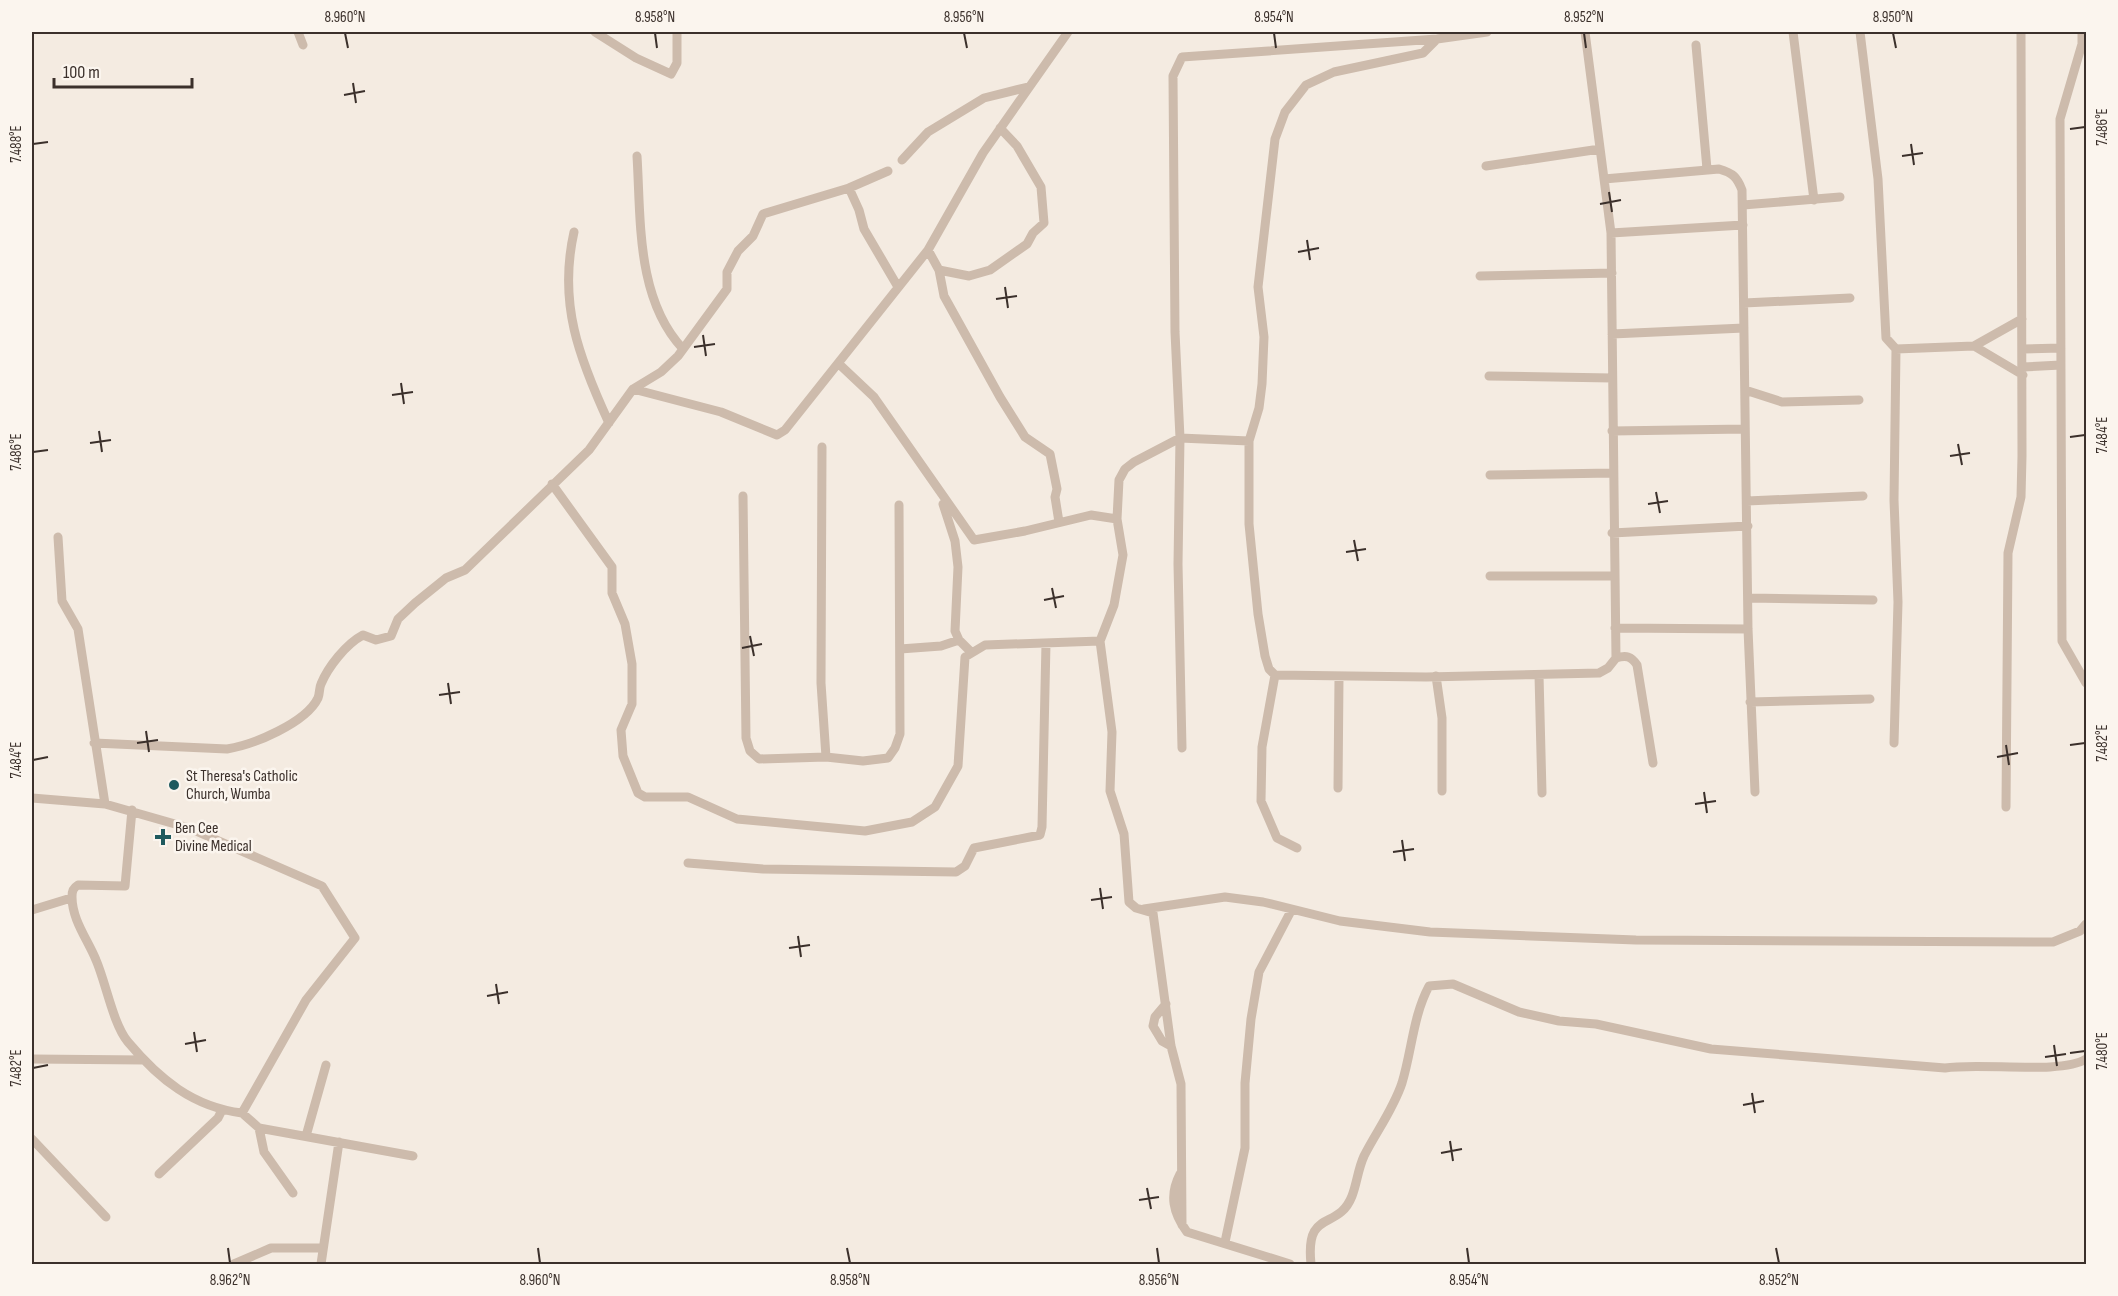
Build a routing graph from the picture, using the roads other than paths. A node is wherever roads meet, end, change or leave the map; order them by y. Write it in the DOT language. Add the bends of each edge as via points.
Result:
graph roads {
  1 [pos="298,32"];
  2 [pos="595,32"];
  3 [pos="677,32"];
  4 [pos="1068,32"];
  5 [pos="1487,32"];
  6 [pos="1585,32"];
  7 [pos="1793,32"];
  8 [pos="1860,32"];
  9 [pos="2021,32"];
  10 [pos="2082,32"];
  11 [pos="1437,39"];
  12 [pos="303,45"];
  13 [pos="1696,45"];
  14 [pos="1028,87"];
  15 [pos="1000,128"];
  16 [pos="1600,149"];
  17 [pos="638,156"];
  18 [pos="902,160"];
  19 [pos="1486,166"];
  20 [pos="1707,169"];
  21 [pos="888,171"];
  22 [pos="1604,179"];
  23 [pos="849,188"];
  24 [pos="1839,197"];
  25 [pos="1814,200"];
  26 [pos="1743,206"];
  27 [pos="1743,225"];
  28 [pos="574,232"];
  29 [pos="1611,232"];
  30 [pos="928,250"];
  31 [pos="939,270"];
  32 [pos="1612,273"];
  33 [pos="1480,276"];
  34 [pos="898,286"];
  35 [pos="1850,298"];
  36 [pos="1744,303"];
  37 [pos="2022,319"];
  38 [pos="1744,328"];
  39 [pos="1612,334"];
  40 [pos="1974,346"];
  41 [pos="2061,348"];
  42 [pos="683,349"];
  43 [pos="1896,349"];
  44 [pos="2023,349"];
  45 [pos="839,364"];
  46 [pos="2061,365"];
  47 [pos="2023,371"];
  48 [pos="1489,376"];
  49 [pos="1612,378"];
  50 [pos="633,389"];
  51 [pos="1745,390"];
  52 [pos="1859,400"];
  53 [pos="609,423"];
  54 [pos="1744,429"];
  55 [pos="1612,431"];
  56 [pos="1180,438"];
  57 [pos="1249,441"];
  58 [pos="822,447"];
  59 [pos="1612,473"];
  60 [pos="1490,475"];
  61 [pos="552,484"];
  62 [pos="935,484"];
  63 [pos="742,496"];
  64 [pos="1863,496"];
  65 [pos="1747,501"];
  66 [pos="899,505"];
  67 [pos="1117,519"];
  68 [pos="1059,522"];
  69 [pos="1748,526"];
  70 [pos="1612,533"];
  71 [pos="58,537"];
  72 [pos="1490,576"];
  73 [pos="1614,576"];
  74 [pos="1748,598"];
  75 [pos="1873,600"];
  76 [pos="1615,628"];
  77 [pos="1748,629"];
  78 [pos="959,640"];
  79 [pos="1100,641"];
  80 [pos="1046,643"];
  81 [pos="900,649"];
  82 [pos="970,652"];
  83 [pos="1616,658"];
  84 [pos="1275,675"];
  85 [pos="1539,675"];
  86 [pos="1436,676"];
  87 [pos="1339,678"];
  88 [pos="2086,683"];
  89 [pos="1870,699"];
  90 [pos="1750,702"];
  91 [pos="94,743"];
  92 [pos="1894,743"];
  93 [pos="1182,748"];
  94 [pos="826,758"];
  95 [pos="1653,763"];
  96 [pos="1338,788"];
  97 [pos="1442,791"];
  98 [pos="1755,792"];
  99 [pos="1542,793"];
  100 [pos="32,798"];
  101 [pos="105,804"];
  102 [pos="2006,807"];
  103 [pos="132,810"];
  104 [pos="1297,848"];
  105 [pos="688,863"];
  106 [pos="72,898"];
  107 [pos="1144,909"];
  108 [pos="32,910"];
  109 [pos="1291,911"];
  110 [pos="2086,924"];
  111 [pos="1166,1004"];
  112 [pos="1171,1046"];
  113 [pos="32,1059"];
  114 [pos="2086,1059"];
  115 [pos="144,1060"];
  116 [pos="326,1065"];
  117 [pos="222,1110"];
  118 [pos="242,1113"];
  119 [pos="259,1128"];
  120 [pos="306,1136"];
  121 [pos="32,1139"];
  122 [pos="339,1142"];
  123 [pos="413,1155"];
  124 [pos="159,1174"];
  125 [pos="292,1193"];
  126 [pos="106,1217"];
  127 [pos="1225,1242"];
  128 [pos="322,1248"];
  129 [pos="234,1264"];
  130 [pos="321,1264"];
  131 [pos="1290,1264"];
  132 [pos="1311,1264"];
  1 -- 12 [label="street"];
  2 -- 3 [label="street" via="671,74 677,63"];
  4 -- 14 [label="street"];
  5 -- 11 [label="street"];
  6 -- 16 [label="street"];
  7 -- 25 [label="street"];
  8 -- 43 [label="street" via="1878,179 1886,338"];
  9 -- 37 [label="street"];
  10 -- 41 [label="street" via="2060,120"];
  11 -- 56 [label="street" via="1182,57 1175,66 1175,332"];
  11 -- 57 [label="street" via="1423,53 1334,72 1306,86 1285,112 1275,139 1270,171 1258,287 1264,337 1262,384"];
  13 -- 20 [label="street"];
  14 -- 15 [label="street"];
  14 -- 18 [label="street" via="984,98 928,132"];
  15 -- 30 [label="street"];
  15 -- 31 [label="street" via="1017,146 1041,187 1044,223 1027,243 990,270 976,276"];
  16 -- 19 [label="street"];
  16 -- 22 [label="street"];
  17 -- 42 [label="street" via="646,272 661,318"];
  20 -- 22 [label="street"];
  20 -- 26 [label="street" via="1730,172 1738,179"];
  21 -- 23 [label="street"];
  22 -- 29 [label="street"];
  23 -- 34 [label="street" via="864,229"];
  23 -- 42 [label="street" via="763,214 753,236 738,251 727,272 727,289"];
  24 -- 25 [label="street"];
  25 -- 26 [label="street"];
  26 -- 27 [label="street"];
  27 -- 29 [label="street"];
  27 -- 36 [label="street"];
  28 -- 53 [label="street" via="567,263 571,319"];
  29 -- 32 [label="street"];
  30 -- 31 [label="street"];
  30 -- 34 [label="street"];
  31 -- 68 [label="street" via="944,296 1000,397 1026,437 1050,454"];
  32 -- 33 [label="street"];
  32 -- 39 [label="street"];
  34 -- 45 [label="street"];
  35 -- 36 [label="street"];
  36 -- 38 [label="street"];
  37 -- 40 [label="street"];
  37 -- 44 [label="street"];
  38 -- 39 [label="street"];
  38 -- 51 [label="street"];
  39 -- 49 [label="street"];
  40 -- 43 [label="street"];
  40 -- 47 [label="street"];
  41 -- 44 [label="street"];
  41 -- 46 [label="street"];
  42 -- 50 [label="street" via="661,372"];
  43 -- 92 [label="street" via="1894,501 1898,602"];
  44 -- 47 [label="street"];
  45 -- 50 [label="street" via="777,435 721,412"];
  45 -- 62 [label="street" via="874,397"];
  46 -- 47 [label="street"];
  46 -- 88 [label="street" via="2062,641"];
  47 -- 102 [label="street" via="2021,497 2008,553"];
  48 -- 49 [label="street"];
  49 -- 55 [label="street"];
  50 -- 53 [label="street"];
  51 -- 52 [label="street" via="1782,402"];
  51 -- 54 [label="street"];
  53 -- 61 [label="street" via="589,450"];
  54 -- 55 [label="street"];
  54 -- 65 [label="street"];
  55 -- 59 [label="street"];
  56 -- 57 [label="street"];
  56 -- 67 [label="street" via="1125,469 1119,480"];
  56 -- 93 [label="street"];
  57 -- 84 [label="street" via="1250,524 1258,614 1265,656"];
  58 -- 94 [label="street" via="821,672"];
  59 -- 60 [label="street"];
  59 -- 70 [label="street"];
  61 -- 82 [label="street" via="612,567 612,593 625,624 632,664 632,704 621,730 623,756 638,793 645,797 688,796 737,819 783,824 865,831 912,822 935,807 958,766 965,657"];
  61 -- 91 [label="street" via="465,570 446,578 398,619 391,636 376,640 363,635 354,640 321,684 312,706 280,731 247,746 227,749"];
  62 -- 68 [label="street" via="974,540"];
  62 -- 78 [label="street" via="955,541 958,567 954,619"];
  63 -- 94 [label="street" via="746,738 750,751 759,759"];
  64 -- 65 [label="street"];
  65 -- 69 [label="street"];
  66 -- 81 [label="street"];
  67 -- 68 [label="street" via="1091,515"];
  67 -- 79 [label="street" via="1123,555 1114,605"];
  69 -- 70 [label="street"];
  69 -- 74 [label="street"];
  70 -- 73 [label="street"];
  71 -- 91 [label="street" via="62,601 78,629"];
  72 -- 73 [label="street"];
  73 -- 76 [label="street"];
  74 -- 75 [label="street"];
  74 -- 77 [label="street"];
  76 -- 77 [label="street"];
  76 -- 83 [label="street"];
  77 -- 90 [label="street"];
  78 -- 81 [label="street" via="941,646"];
  78 -- 82 [label="street"];
  79 -- 80 [label="street"];
  79 -- 107 [label="street" via="1112,732 1110,791 1125,834 1126,889 1129,902"];
  80 -- 82 [label="street" via="985,645"];
  80 -- 105 [label="street" via="1040,835 974,848 965,866 956,872 763,869"];
  81 -- 94 [label="street" via="900,734 895,748 888,758"];
  83 -- 85 [label="street" via="1599,673"];
  83 -- 95 [label="street" via="1632,658 1637,665"];
  84 -- 87 [label="street"];
  84 -- 104 [label="street" via="1262,747 1261,801 1277,838"];
  85 -- 86 [label="street"];
  85 -- 99 [label="street"];
  86 -- 87 [label="street"];
  86 -- 97 [label="street" via="1442,718"];
  87 -- 96 [label="street"];
  89 -- 90 [label="street"];
  90 -- 98 [label="street"];
  91 -- 101 [label="street"];
  100 -- 101 [label="street"];
  101 -- 103 [label="street"];
  103 -- 106 [label="street" via="124,886 78,885"];
  103 -- 118 [label="street" via="189,828 322,886 355,938 306,1000"];
  106 -- 108 [label="street"];
  106 -- 115 [label="street" via="84,940 96,958 125,1039"];
  107 -- 109 [label="street" via="1225,897"];
  107 -- 111 [label="street" via="1152,912"];
  109 -- 110 [label="street" via="1430,932 1636,940 2053,942 2080,931"];
  109 -- 127 [label="street" via="1259,972 1245,1083 1245,1148"];
  111 -- 112 [label="street"];
  111 -- 112 [label="street" via="1153,1026 1162,1041"];
  112 -- 127 [label="street" via="1180,1084 1182,1225 1187,1232"];
  113 -- 115 [label="street"];
  114 -- 132 [label="street" via="2055,1066 1966,1064 1945,1068 1711,1049 1520,1012 1453,984 1429,986 1416,1013 1401,1084 1382,1129 1364,1157 1345,1209 1318,1226 1311,1236"];
  115 -- 117 [label="street" via="184,1095"];
  116 -- 120 [label="street"];
  117 -- 118 [label="street"];
  117 -- 124 [label="street"];
  118 -- 119 [label="street"];
  119 -- 120 [label="street"];
  119 -- 125 [label="street" via="264,1152"];
  120 -- 122 [label="street"];
  121 -- 126 [label="street"];
  122 -- 123 [label="street"];
  122 -- 128 [label="street"];
  127 -- 131 [label="street"];
  128 -- 129 [label="street" via="271,1248"];
  128 -- 130 [label="street"];
}
